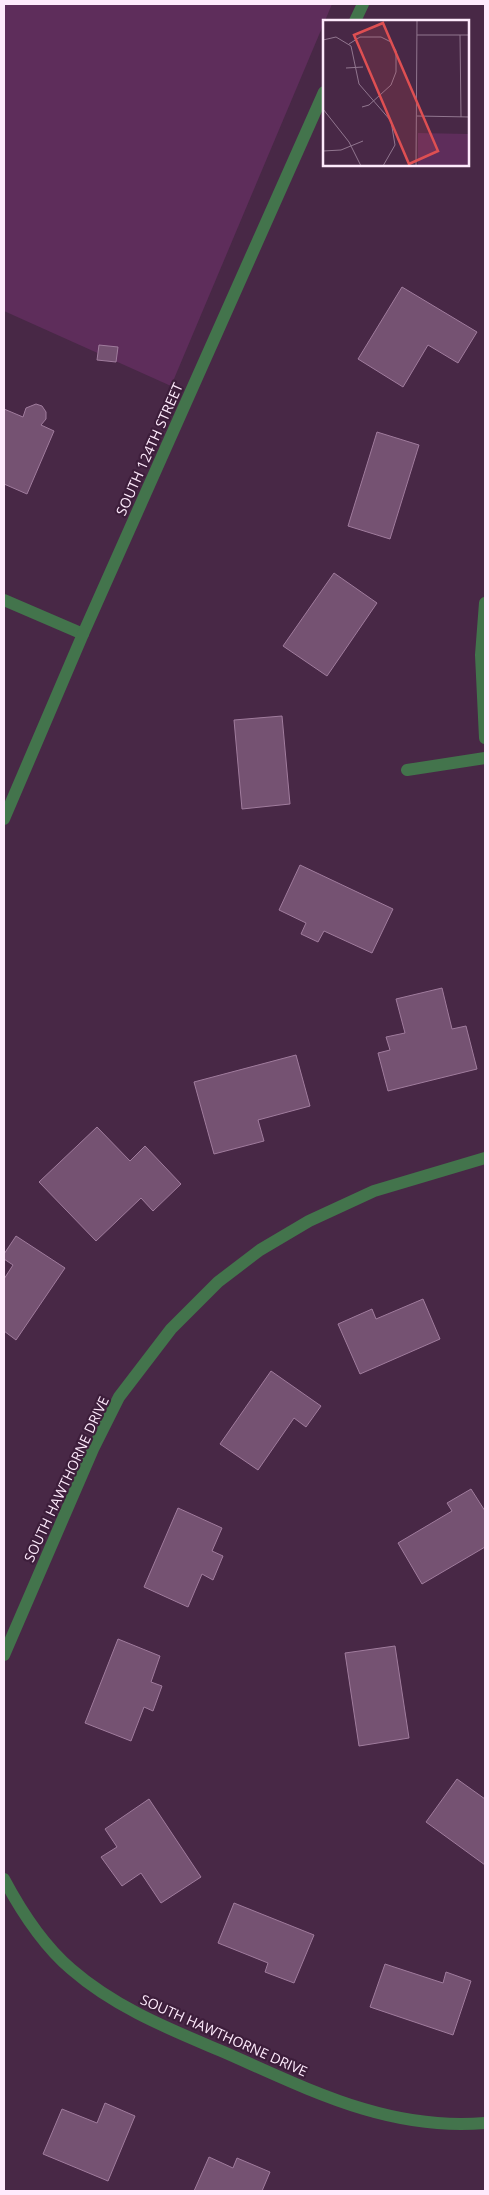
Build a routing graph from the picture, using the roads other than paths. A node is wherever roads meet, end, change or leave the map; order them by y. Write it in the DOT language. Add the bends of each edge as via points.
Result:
graph roads {
  1 [pos="363,4"];
  2 [pos="355,20"];
  3 [pos="323,94"];
  4 [pos="4,600"];
  5 [pos="485,603"];
  6 [pos="83,634"];
  7 [pos="485,738"];
  8 [pos="485,758"];
  9 [pos="407,770"];
  10 [pos="4,819"];
  11 [pos="485,1158"];
  12 [pos="4,1655"];
  13 [pos="4,1879"];
  14 [pos="485,2123"];
  1 -- 2 [label="street"];
  3 -- 6 [label="street, SOUTH 124TH STREET"];
  4 -- 6 [label="street"];
  5 -- 7 [label="street" via="481,655"];
  6 -- 10 [label="street, SOUTH 124TH STREET"];
  8 -- 9 [label="street"];
  11 -- 12 [label="street, SOUTH HAWTHORNE DRIVE" via="374,1191 309,1221 260,1250 218,1282 171,1329 120,1397 93,1449"];
  13 -- 14 [label="street, SOUTH HAWTHORNE DRIVE" via="48,1945 70,1968 143,2017 324,2096 386,2116 424,2124 458,2126"];
}
